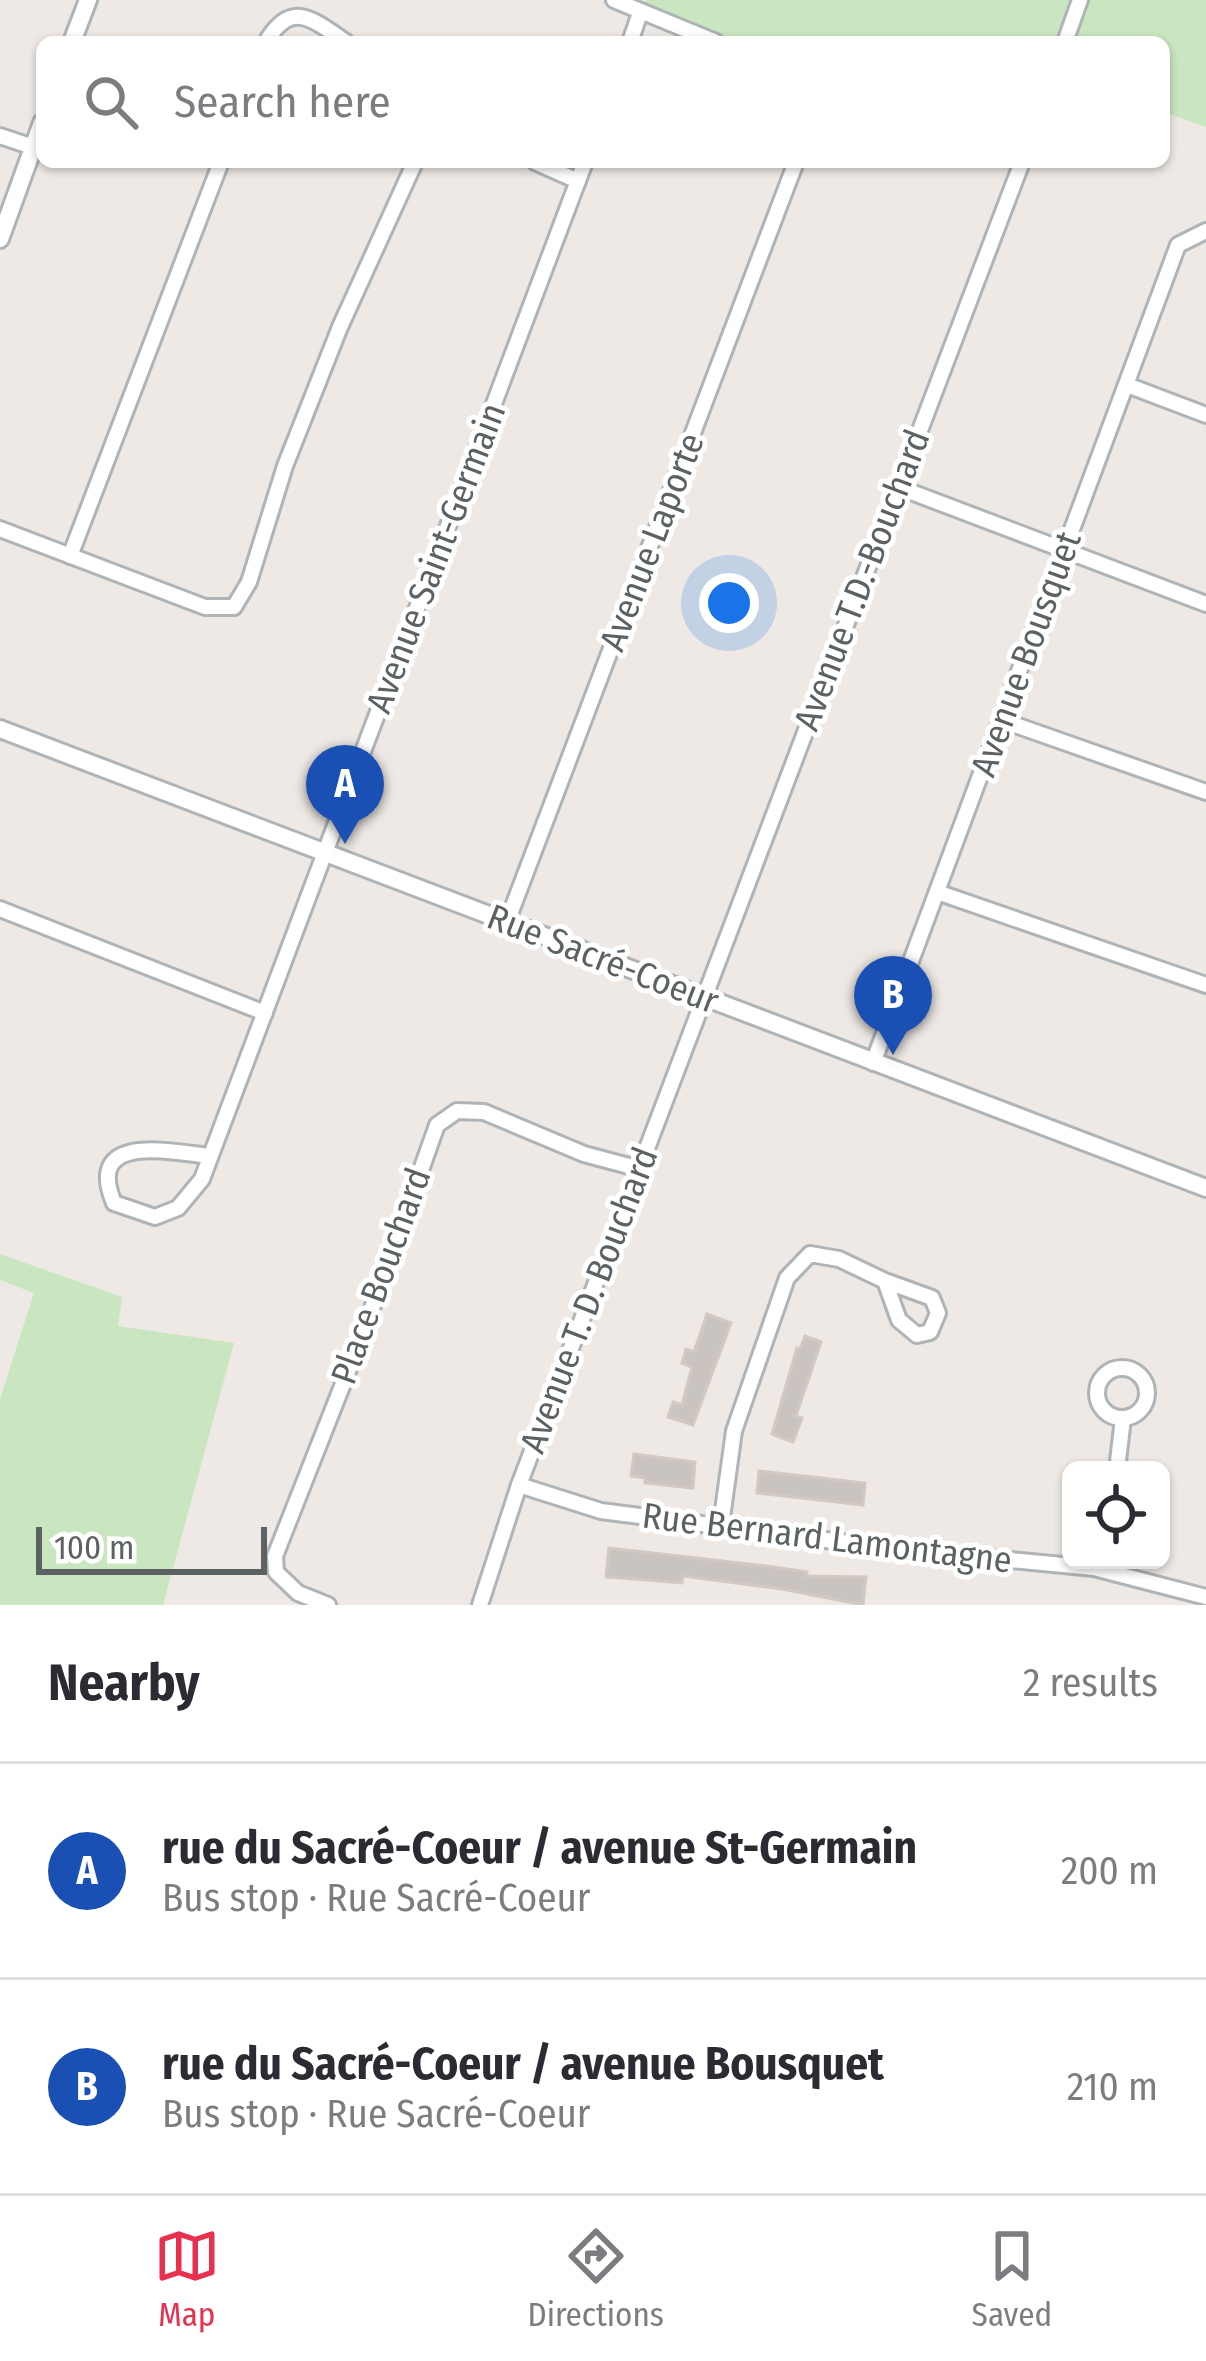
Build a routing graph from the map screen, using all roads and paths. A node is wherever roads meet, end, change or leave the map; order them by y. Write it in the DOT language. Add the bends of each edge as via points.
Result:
graph roads {
  1 [pos="88,0"];
  2 [pos="614,0"];
  3 [pos="1080,0"];
  4 [pos="640,13"];
  5 [pos="74,36"];
  6 [pos="269,36"];
  7 [pos="337,36"];
  8 [pos="632,36"];
  9 [pos="700,36"];
  10 [pos="1067,36"];
  11 [pos="0,136"];
  12 [pos="36,139"];
  13 [pos="33,147"];
  14 [pos="219,168"];
  15 [pos="412,168"];
  16 [pos="549,168"];
  17 [pos="583,168"];
  18 [pos="794,168"];
  19 [pos="1020,168"];
  20 [pos="578,181"];
  21 [pos="1206,231"];
  22 [pos="0,239"];
  23 [pos="1127,385"];
  24 [pos="1206,415"];
  25 [pos="898,487"];
  26 [pos="0,530"];
  27 [pos="1064,550"];
  28 [pos="70,556"];
  29 [pos="1206,604"];
  30 [pos="1001,720"];
  31 [pos="0,729"];
  32 [pos="1206,791"];
  33 [pos="325,853"];
  34 [pos="937,892"];
  35 [pos="0,909"];
  36 [pos="507,922"];
  37 [pos="1206,985"];
  38 [pos="703,997"];
  39 [pos="265,1012"];
  40 [pos="873,1063"];
  41 [pos="210,1156"];
  42 [pos="640,1169"];
  43 [pos="1206,1188"];
  44 [pos="885,1281"];
  45 [pos="1123,1418"];
  46 [pos="1118,1461"];
  47 [pos="519,1485"];
  48 [pos="721,1525"];
  49 [pos="1062,1562"];
  50 [pos="1112,1569"];
  51 [pos="1206,1597"];
  52 [pos="328,1605"];
  53 [pos="480,1605"];
  1 -- 5 [label="street"];
  2 -- 4 [label="street"];
  3 -- 10 [label="street"];
  4 -- 8 [label="street"];
  4 -- 9 [label="street"];
  6 -- 7 [label="street" via="290,12"];
  11 -- 13 [label="street"];
  12 -- 13 [label="street"];
  13 -- 22 [label="street"];
  14 -- 28 [label="street"];
  15 -- 28 [label="street" via="340,327 234,607 205,607"];
  16 -- 20 [label="street"];
  17 -- 20 [label="street, Avenue Saint-Germain"];
  18 -- 36 [label="street, Avenue Laporte"];
  19 -- 25 [label="street, Avenue T.D.-Bouchard"];
  20 -- 33 [label="street, Avenue Saint-Germain"];
  21 -- 23 [label="street, Avenue Bousquet" via="1178,245"];
  23 -- 24 [label="street"];
  23 -- 27 [label="street, Avenue Bousquet"];
  25 -- 27 [label="street"];
  25 -- 38 [label="street, Avenue T.D.-Bouchard"];
  26 -- 28 [label="street"];
  27 -- 29 [label="street"];
  27 -- 30 [label="street, Avenue Bousquet"];
  30 -- 32 [label="street"];
  30 -- 34 [label="street, Avenue Bousquet"];
  31 -- 33 [label="street, Rue Sacré-Coeur"];
  33 -- 36 [label="street, Rue Sacré-Coeur"];
  33 -- 39 [label="street, Avenue Saint-Germain"];
  34 -- 37 [label="street"];
  34 -- 40 [label="street, Avenue Bousquet"];
  35 -- 39 [label="street"];
  36 -- 38 [label="street, Rue Sacré-Coeur"];
  38 -- 40 [label="street, Rue Sacré-Coeur"];
  38 -- 42 [label="street, Avenue T. D. Bouchard"];
  39 -- 41 [label="street, Avenue Saint-Germain"];
  40 -- 43 [label="street, Rue Sacré-Coeur"];
  41 -- 41 [label="street, Avenue Saint-Germain" via="194,1192 155,1217 114,1203 106,1183 122,1154"];
  42 -- 47 [label="street, Avenue T. D. Bouchard"];
  42 -- 52 [label="street, Place Bouchard" via="484,1112 457,1111 437,1125 275,1556 276,1572 298,1593"];
  44 -- 48 [label="street" via="810,1254 787,1278 734,1431"];
  45 -- 46 [label="street"];
  47 -- 48 [label="street, Rue Bernard Lamontagne" via="601,1511"];
  47 -- 53 [label="street, Avenue T. D. Bouchard"];
  48 -- 49 [label="street, Rue Bernard Lamontagne"];
  50 -- 51 [label="street, Rue Bernard Lamontagne"];
}
